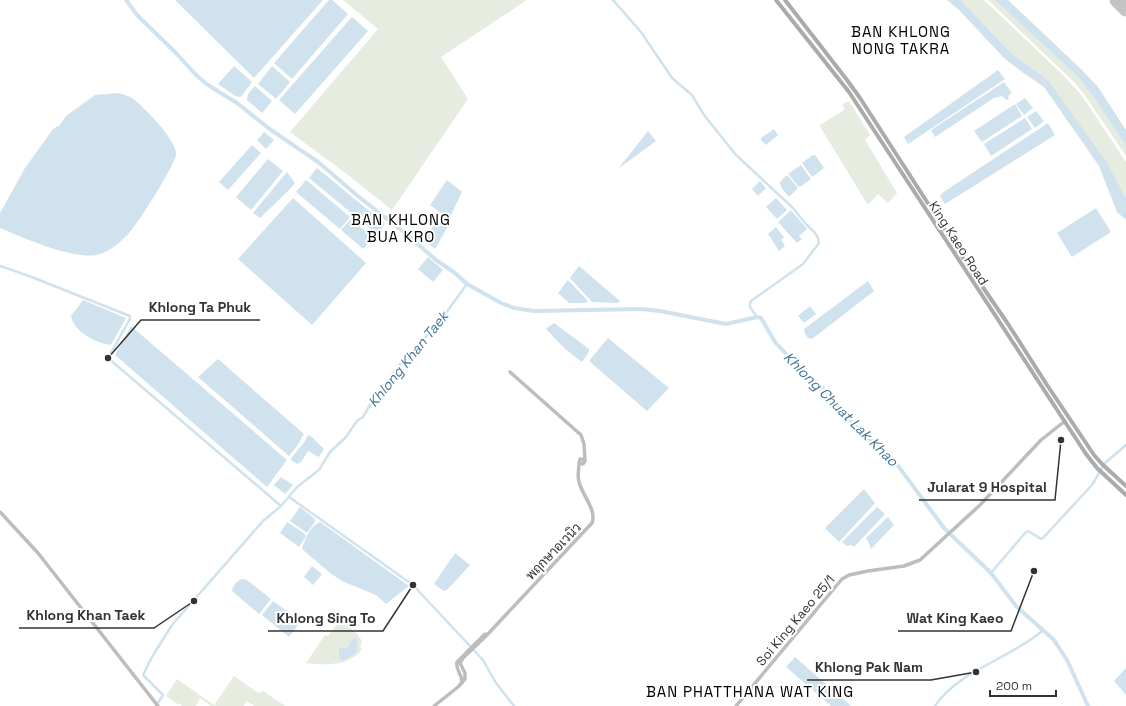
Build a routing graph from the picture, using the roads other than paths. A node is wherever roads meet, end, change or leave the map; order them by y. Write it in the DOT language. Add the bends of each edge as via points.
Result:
graph roads {
  1 [pos="776,0"];
  2 [pos="785,0"];
  3 [pos="1034,365"];
  4 [pos="1029,368"];
  5 [pos="510,372"];
  6 [pos="1065,421"];
  7 [pos="1126,486"];
  8 [pos="1126,495"];
  9 [pos="0,512"];
  10 [pos="158,706"];
  11 [pos="434,706"];
  12 [pos="736,706"];
  1 -- 4 [label="main road, King Kaeo Road" via="849,92"];
  2 -- 3 [label="main road, King Kaeo Road" via="851,86"];
  3 -- 4 [label="main road"];
  3 -- 7 [label="main road, King Kaeo Road" via="1088,446 1102,464"];
  4 -- 6 [label="main road, King Kaeo Road"];
  5 -- 11 [label="street, พฤกษาอเวนิว" via="581,435 584,441 585,462 581,463 579,483 593,513 592,523 463,656 456,665 462,683"];
  6 -- 8 [label="main road, King Kaeo Road" via="1097,468"];
  6 -- 12 [label="street, Soi King Kaeo 25/1" via="1041,440 980,505 927,555 917,562 904,566 849,575 842,579"];
  9 -- 10 [label="street" via="49,567"];
}
